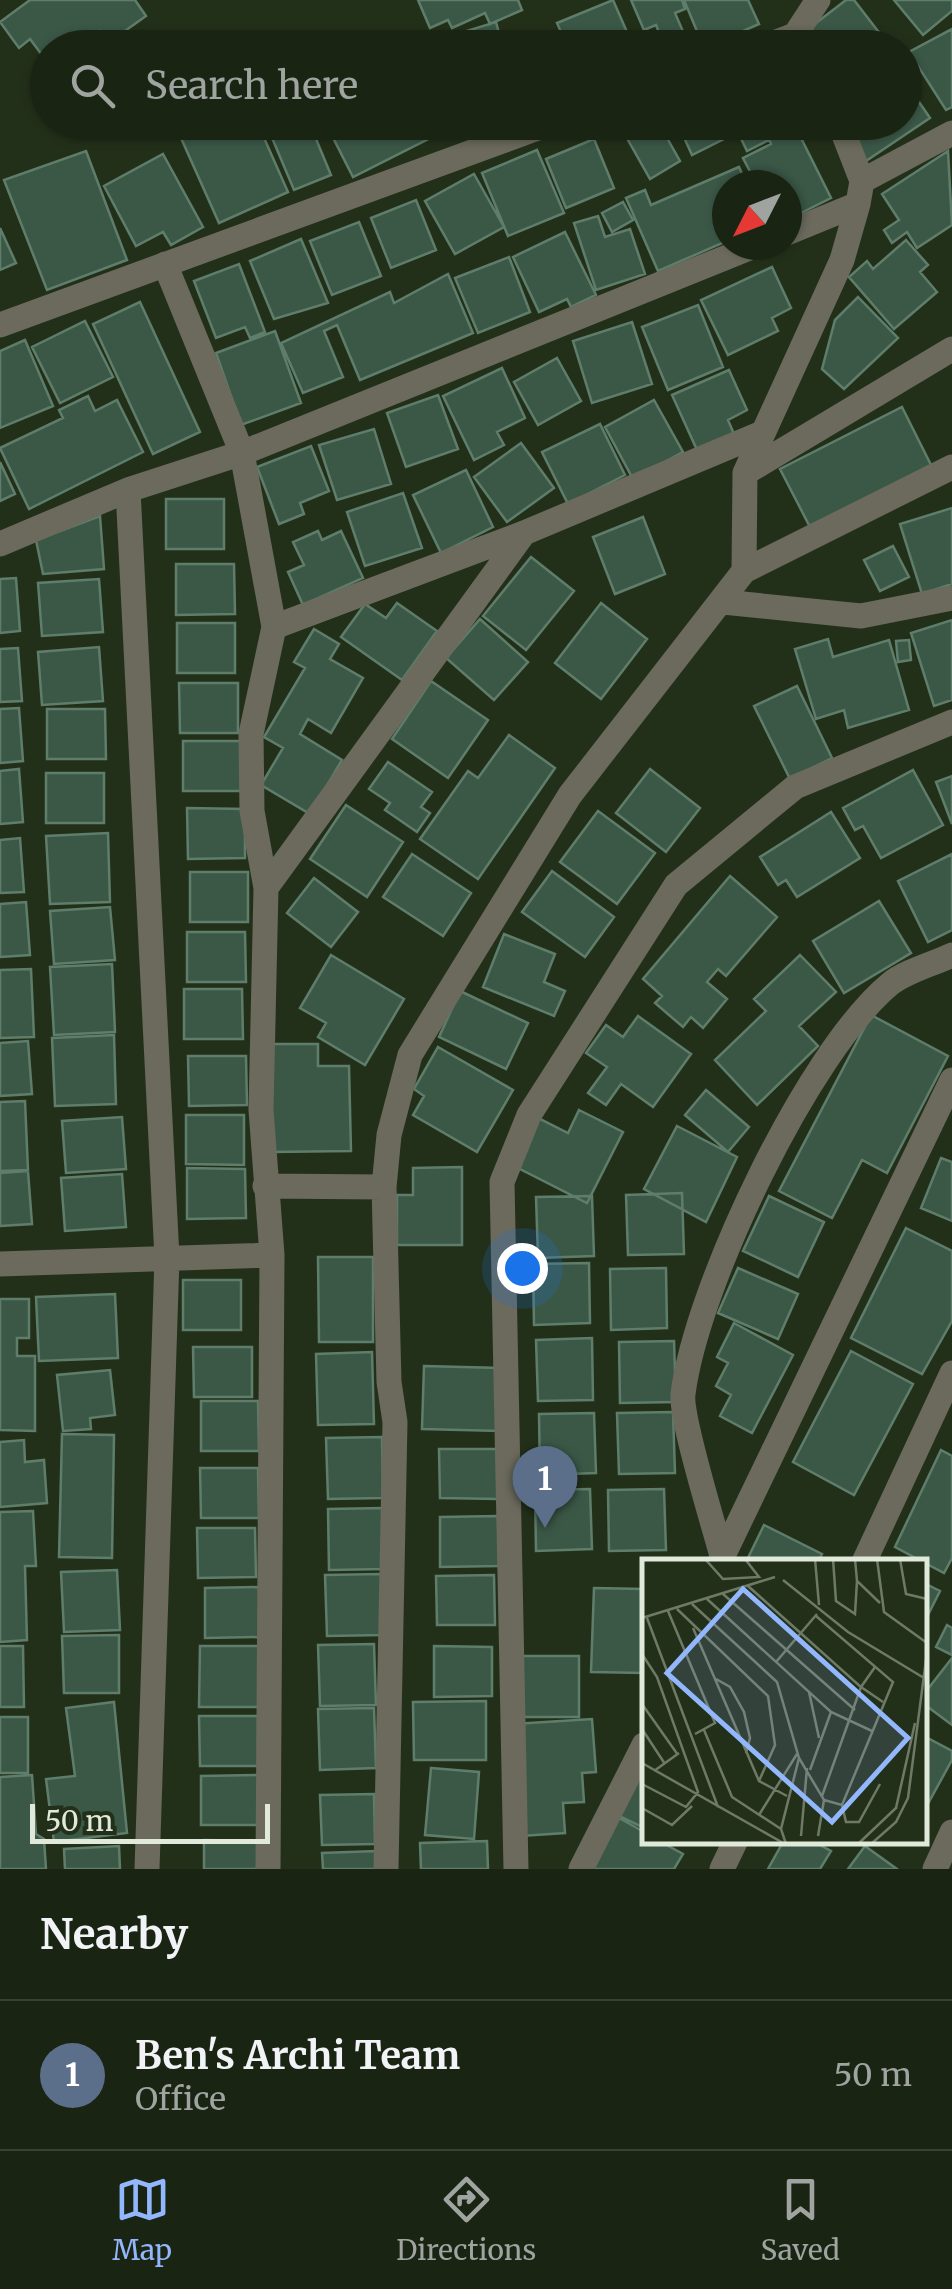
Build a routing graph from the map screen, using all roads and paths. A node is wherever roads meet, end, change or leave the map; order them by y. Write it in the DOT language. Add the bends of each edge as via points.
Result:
graph roads {
  1 [pos="818,0"];
  2 [pos="804,30"];
  3 [pos="952,133"];
  4 [pos="505,140"];
  5 [pos="844,140"];
  6 [pos="860,193"];
  7 [pos="802,225"];
  8 [pos="720,260"];
  9 [pos="165,264"];
  10 [pos="0,324"];
  11 [pos="952,349"];
  12 [pos="762,433"];
  13 [pos="242,453"];
  14 [pos="952,467"];
  15 [pos="745,474"];
  16 [pos="128,490"];
  17 [pos="524,533"];
  18 [pos="0,544"];
  19 [pos="744,571"];
  20 [pos="952,598"];
  21 [pos="724,602"];
  22 [pos="274,627"];
  23 [pos="952,722"];
  24 [pos="266,888"];
  25 [pos="952,955"];
  26 [pos="952,1080"];
  27 [pos="264,1186"];
  28 [pos="384,1187"];
  29 [pos="272,1254"];
  30 [pos="167,1258"];
  31 [pos="0,1264"];
  32 [pos="952,1372"];
  33 [pos="721,1559"];
  34 [pos="865,1559"];
  35 [pos="642,1749"];
  36 [pos="952,1832"];
  37 [pos="734,1844"];
  38 [pos="147,1869"];
  39 [pos="268,1869"];
  40 [pos="386,1869"];
  41 [pos="516,1869"];
  42 [pos="581,1869"];
  43 [pos="722,1869"];
  44 [pos="934,1869"];
  1 -- 2 [label="street"];
  3 -- 6 [label="street"];
  4 -- 9 [label="street"];
  5 -- 6 [label="street"];
  6 -- 7 [label="street"];
  6 -- 12 [label="street" via="842,260"];
  8 -- 13 [label="street"];
  9 -- 10 [label="street"];
  9 -- 13 [label="street"];
  11 -- 15 [label="street"];
  12 -- 15 [label="street"];
  12 -- 17 [label="street"];
  13 -- 16 [label="street"];
  13 -- 22 [label="street"];
  14 -- 19 [label="street"];
  15 -- 19 [label="street"];
  16 -- 18 [label="street"];
  16 -- 30 [label="street"];
  17 -- 22 [label="street"];
  17 -- 24 [label="street"];
  19 -- 21 [label="street"];
  20 -- 21 [label="street" via="861,616"];
  21 -- 28 [label="street" via="570,795 410,1054 389,1135"];
  22 -- 24 [label="street" via="251,734 252,811"];
  23 -- 41 [label="street" via="795,787 676,885 529,1115 502,1182"];
  24 -- 27 [label="street"];
  25 -- 33 [label="street" via="892,982 834,1045 763,1170 712,1287 682,1397"];
  26 -- 33 [label="street"];
  27 -- 28 [label="street"];
  27 -- 29 [label="street"];
  28 -- 40 [label="street" via="395,1422"];
  29 -- 30 [label="street"];
  29 -- 39 [label="street"];
  30 -- 31 [label="street"];
  30 -- 38 [label="street"];
  32 -- 34 [label="street"];
  35 -- 42 [label="street"];
  36 -- 44 [label="street"];
  37 -- 43 [label="street"];
}
